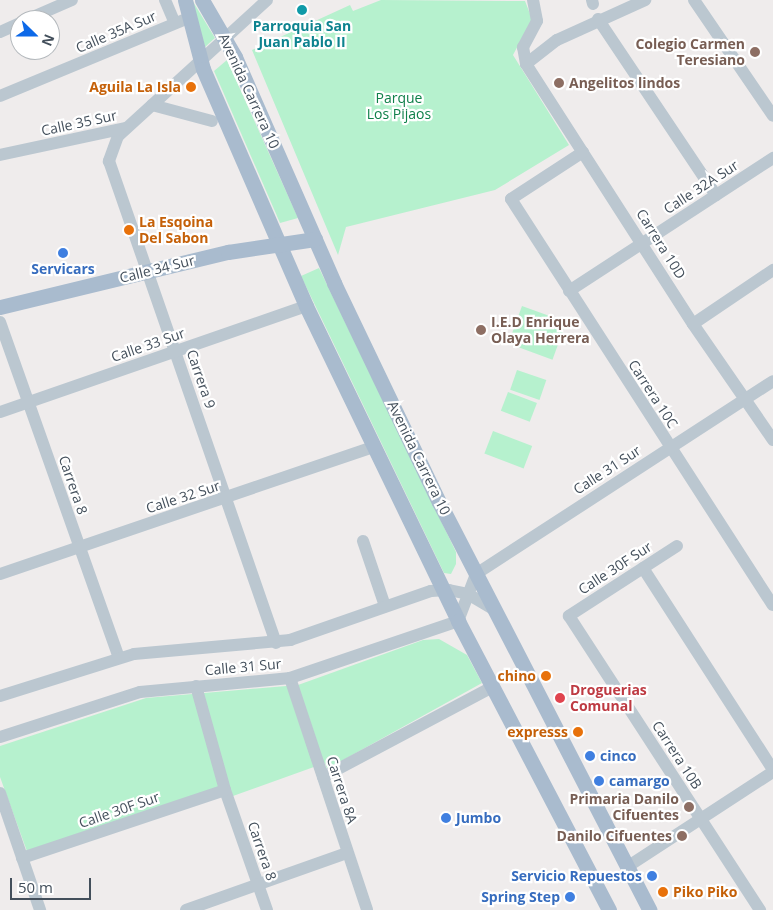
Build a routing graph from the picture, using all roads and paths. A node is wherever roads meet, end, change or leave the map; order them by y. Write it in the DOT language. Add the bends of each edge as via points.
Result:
graph roads {
  1 [pos="72,0"];
  2 [pos="164,0"];
  3 [pos="185,0"];
  4 [pos="202,0"];
  5 [pos="267,0"];
  6 [pos="645,0"];
  7 [pos="694,0"];
  8 [pos="538,2"];
  9 [pos="49,10"];
  10 [pos="598,19"];
  11 [pos="182,21"];
  12 [pos="226,38"];
  13 [pos="200,61"];
  14 [pos="526,64"];
  15 [pos="0,96"];
  16 [pos="152,105"];
  17 [pos="773,116"];
  18 [pos="212,121"];
  19 [pos="126,128"];
  20 [pos="583,152"];
  21 [pos="0,156"];
  22 [pos="773,158"];
  23 [pos="716,195"];
  24 [pos="315,239"];
  25 [pos="643,241"];
  26 [pos="279,244"];
  27 [pos="773,270"];
  28 [pos="147,272"];
  29 [pos="570,291"];
  30 [pos="306,306"];
  31 [pos="0,307"];
  32 [pos="0,322"];
  33 [pos="693,324"];
  34 [pos="175,351"];
  35 [pos="773,381"];
  36 [pos="747,399"];
  37 [pos="29,402"];
  38 [pos="0,412"];
  39 [pos="773,440"];
  40 [pos="374,446"];
  41 [pos="669,447"];
  42 [pos="227,499"];
  43 [pos="363,541"];
  44 [pos="678,546"];
  45 [pos="78,547"];
  46 [pos="643,568"];
  47 [pos="0,574"];
  48 [pos="476,574"];
  49 [pos="444,590"];
  50 [pos="468,594"];
  51 [pos="773,605"];
  52 [pos="384,606"];
  53 [pos="495,610"];
  54 [pos="569,616"];
  55 [pos="458,621"];
  56 [pos="276,643"];
  57 [pos="119,658"];
  58 [pos="290,678"];
  59 [pos="196,686"];
  60 [pos="492,687"];
  61 [pos="0,696"];
  62 [pos="0,738"];
  63 [pos="773,771"];
  64 [pos="323,777"];
  65 [pos="226,790"];
  66 [pos="0,793"];
  67 [pos="701,819"];
  68 [pos="347,854"];
  69 [pos="22,858"];
  70 [pos="627,867"];
  71 [pos="259,886"];
  72 [pos="40,910"];
  73 [pos="186,910"];
  74 [pos="267,910"];
  75 [pos="367,910"];
  76 [pos="609,910"];
  77 [pos="650,910"];
  78 [pos="760,910"];
  1 -- 9 [label="street"];
  2 -- 11 [label="street"];
  3 -- 11 [label="main road, Avenida Carrera 10"];
  4 -- 12 [label="main road, Avenida Carrera 10"];
  5 -- 12 [label="street, Calle 35 Sur"];
  6 -- 10 [label="street"];
  7 -- 17 [label="street"];
  8 -- 14 [label="street" via="537,21 523,51"];
  10 -- 14 [label="street" via="549,44"];
  10 -- 23 [label="street"];
  11 -- 13 [label="main road, Avenida Carrera 10"];
  11 -- 15 [label="street, Calle 35A Sur"];
  12 -- 13 [label="street, Calle 35 Sur"];
  12 -- 24 [label="main road, Avenida Carrera 10"];
  13 -- 16 [label="street, Calle 35 Sur"];
  13 -- 26 [label="main road, Avenida Carrera 10"];
  14 -- 20 [label="street, Carrera 10D"];
  16 -- 18 [label="street"];
  16 -- 19 [label="street, Calle 35 Sur"];
  19 -- 21 [label="street, Calle 35 Sur"];
  19 -- 28 [label="street, Carrera 9" via="114,144 109,161"];
  20 -- 25 [label="street, Carrera 10D"];
  20 -- 29 [label="street, Carrera 10C" via="511,199"];
  22 -- 23 [label="street, Calle 32A Sur"];
  23 -- 25 [label="street, Calle 32A Sur"];
  24 -- 26 [label="main road, Calle 34 Sur"];
  24 -- 48 [label="main road, Avenida Carrera 10"];
  25 -- 29 [label="street, Calle 32A Sur"];
  25 -- 33 [label="street, Carrera 10D"];
  26 -- 28 [label="main road, Calle 34 Sur" via="228,252"];
  26 -- 30 [label="main road, Avenida Carrera 10"];
  27 -- 33 [label="street"];
  28 -- 31 [label="main road, Calle 34 Sur"];
  28 -- 34 [label="street, Carrera 9"];
  29 -- 41 [label="street, Carrera 10C"];
  30 -- 34 [label="street, Calle 33 Sur"];
  30 -- 40 [label="main road, Avenida Carrera 10"];
  32 -- 37 [label="street, Carrera 8"];
  33 -- 36 [label="street, Carrera 10D"];
  34 -- 37 [label="street, Calle 33 Sur"];
  34 -- 42 [label="street, Carrera 9"];
  35 -- 36 [label="street, Calle 31 Sur"];
  36 -- 39 [label="street, Carrera 10D"];
  36 -- 41 [label="street, Calle 31 Sur"];
  37 -- 38 [label="street, Calle 33 Sur"];
  37 -- 45 [label="street, Carrera 8"];
  40 -- 42 [label="street, Calle 32 Sur"];
  40 -- 49 [label="main road, Avenida Carrera 10"];
  41 -- 48 [label="street, Calle 31 Sur"];
  41 -- 51 [label="street, Carrera 10C"];
  42 -- 45 [label="street, Calle 32 Sur"];
  42 -- 56 [label="street, Carrera 9"];
  43 -- 52 [label="street"];
  44 -- 46 [label="street, Calle 30F Sur"];
  45 -- 47 [label="street, Calle 32 Sur"];
  45 -- 57 [label="street, Carrera 8"];
  46 -- 54 [label="street, Calle 30F Sur"];
  46 -- 63 [label="street"];
  48 -- 50 [label="street"];
  48 -- 53 [label="main road, Avenida Carrera 10"];
  49 -- 50 [label="street, Calle 31 Sur"];
  49 -- 52 [label="street, Calle 31 Sur"];
  49 -- 55 [label="main road, Avenida Carrera 10"];
  50 -- 53 [label="street, Calle 31 Sur"];
  50 -- 55 [label="street"];
  52 -- 56 [label="street, Calle 31 Sur"];
  53 -- 70 [label="main road, Avenida Carrera 10"];
  54 -- 67 [label="street, Carrera 10B"];
  55 -- 58 [label="street, Calle 31 Sur"];
  55 -- 60 [label="main road, Avenida Carrera 10"];
  56 -- 57 [label="street, Calle 31 Sur" via="148,652"];
  57 -- 61 [label="street, Calle 31 Sur"];
  58 -- 59 [label="street, Calle 31 Sur"];
  58 -- 64 [label="street, Carrera 8A"];
  59 -- 62 [label="street, Calle 31 Sur" via="123,696"];
  59 -- 65 [label="street, Carrera 8"];
  60 -- 64 [label="street"];
  60 -- 76 [label="main road, Avenida Carrera 10"];
  63 -- 67 [label="street"];
  64 -- 68 [label="street, Carrera 8A"];
  65 -- 69 [label="street, Calle 30F Sur"];
  65 -- 71 [label="street, Carrera 8"];
  66 -- 69 [label="street"];
  67 -- 70 [label="street"];
  67 -- 78 [label="street, Carrera 10B"];
  68 -- 71 [label="street"];
  68 -- 75 [label="street, Carrera 8A"];
  69 -- 72 [label="street"];
  70 -- 77 [label="main road, Avenida Carrera 10"];
  71 -- 73 [label="street"];
  71 -- 74 [label="street, Carrera 8"];
}
